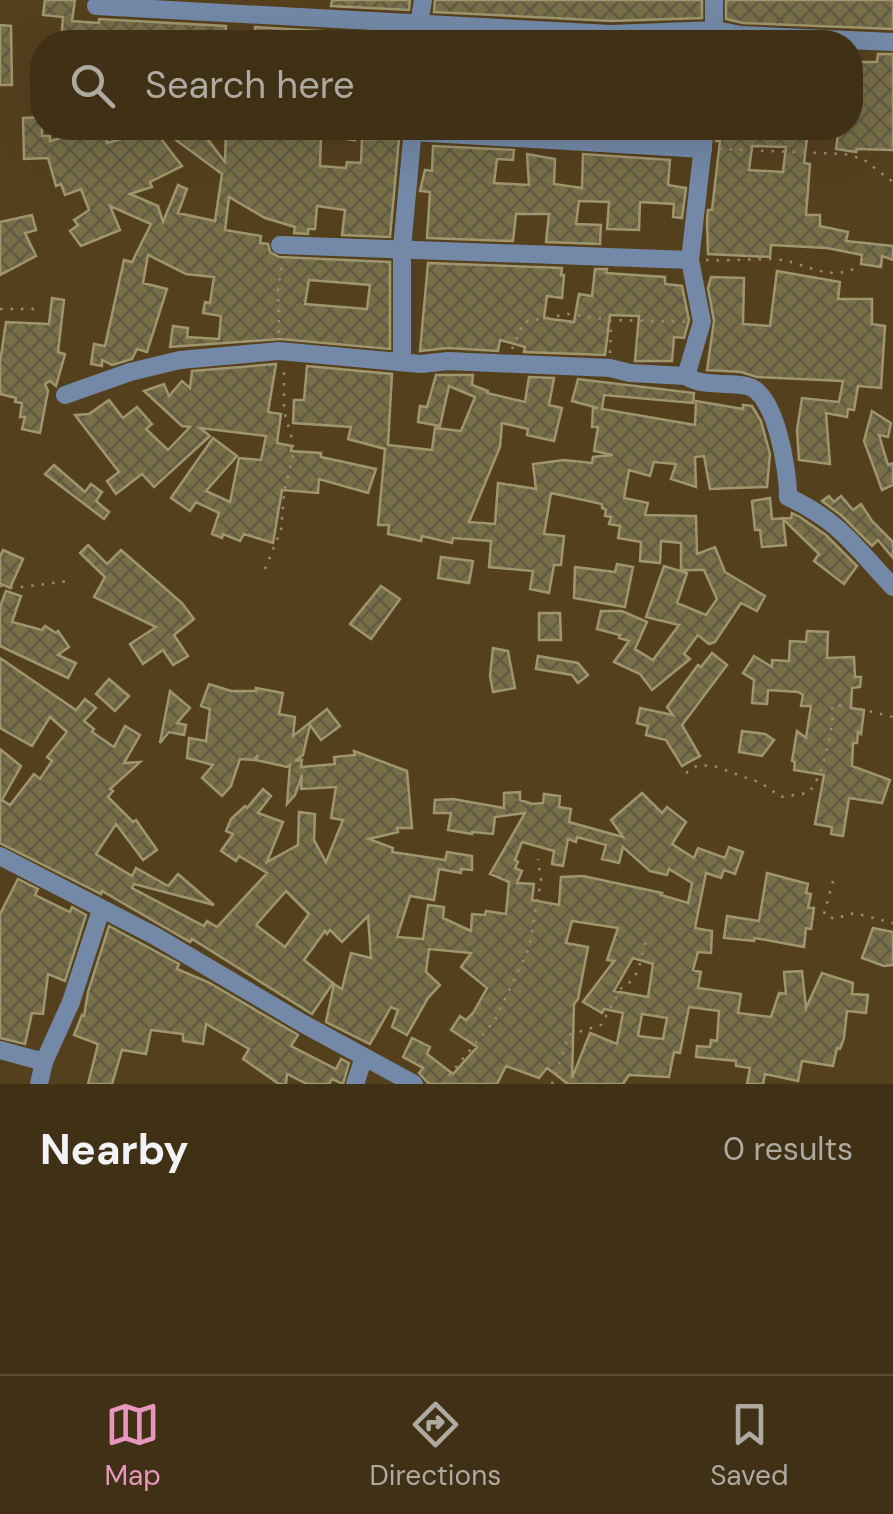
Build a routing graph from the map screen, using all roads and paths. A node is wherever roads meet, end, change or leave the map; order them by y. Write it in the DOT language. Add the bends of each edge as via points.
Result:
graph roads {
  1 [pos="422,0"];
  2 [pos="714,0"];
  3 [pos="96,6"];
  4 [pos="417,22"];
  5 [pos="417,30"];
  6 [pos="546,30"];
  7 [pos="715,30"];
  8 [pos="863,41"];
  9 [pos="893,42"];
  10 [pos="412,140"];
  11 [pos="565,140"];
  12 [pos="703,140"];
  13 [pos="702,149"];
  14 [pos="893,182"];
  15 [pos="283,246"];
  16 [pos="402,248"];
  17 [pos="690,260"];
  18 [pos="856,267"];
  19 [pos="0,309"];
  20 [pos="40,309"];
  21 [pos="611,320"];
  22 [pos="702,322"];
  23 [pos="271,353"];
  24 [pos="505,361"];
  25 [pos="402,362"];
  26 [pos="610,368"];
  27 [pos="686,376"];
  28 [pos="65,396"];
  29 [pos="265,569"];
  30 [pos="68,581"];
  31 [pos="0,586"];
  32 [pos="893,587"];
  33 [pos="893,717"];
  34 [pos="686,773"];
  35 [pos="538,860"];
  36 [pos="1,863"];
  37 [pos="833,881"];
  38 [pos="101,910"];
  39 [pos="893,924"];
  40 [pos="646,939"];
  41 [pos="0,1050"];
  42 [pos="364,1057"];
  43 [pos="44,1062"];
  44 [pos="39,1084"];
  45 [pos="355,1084"];
  46 [pos="414,1084"];
  47 [pos="442,1084"];
  48 [pos="552,1084"];
  1 -- 4 [label="street"];
  2 -- 7 [label="street"];
  3 -- 4 [label="street"];
  4 -- 5 [label="street"];
  4 -- 6 [label="street"];
  8 -- 9 [label="street"];
  10 -- 16 [label="street"];
  11 -- 13 [label="street"];
  12 -- 13 [label="street"];
  13 -- 14 [label="path" via="846,154"];
  13 -- 17 [label="street"];
  15 -- 16 [label="street"];
  15 -- 23 [label="path"];
  16 -- 17 [label="street"];
  16 -- 25 [label="street"];
  17 -- 18 [label="path" via="773,259 830,273"];
  17 -- 22 [label="street"];
  19 -- 20 [label="path"];
  21 -- 22 [label="path"];
  21 -- 24 [label="path" via="568,314 524,322"];
  21 -- 26 [label="path"];
  22 -- 27 [label="street"];
  23 -- 25 [label="street"];
  23 -- 28 [label="street" via="180,360"];
  23 -- 29 [label="path" via="284,366 284,411 293,442 282,530"];
  25 -- 26 [label="street"];
  26 -- 27 [label="street"];
  27 -- 32 [label="street" via="751,386 763,394 788,496 843,530"];
  30 -- 31 [label="path"];
  33 -- 34 [label="path" via="832,706 828,744 808,793 781,798 714,766 698,764"];
  35 -- 47 [label="path" via="541,880 529,948 495,1020"];
  36 -- 38 [label="street"];
  37 -- 39 [label="path" via="824,914 834,919 854,913"];
  38 -- 42 [label="street"];
  38 -- 43 [label="street"];
  40 -- 48 [label="path" via="636,975 622,986 602,1025 570,1035"];
  41 -- 43 [label="street"];
  42 -- 45 [label="street"];
  42 -- 46 [label="street"];
  43 -- 44 [label="street"];
}
